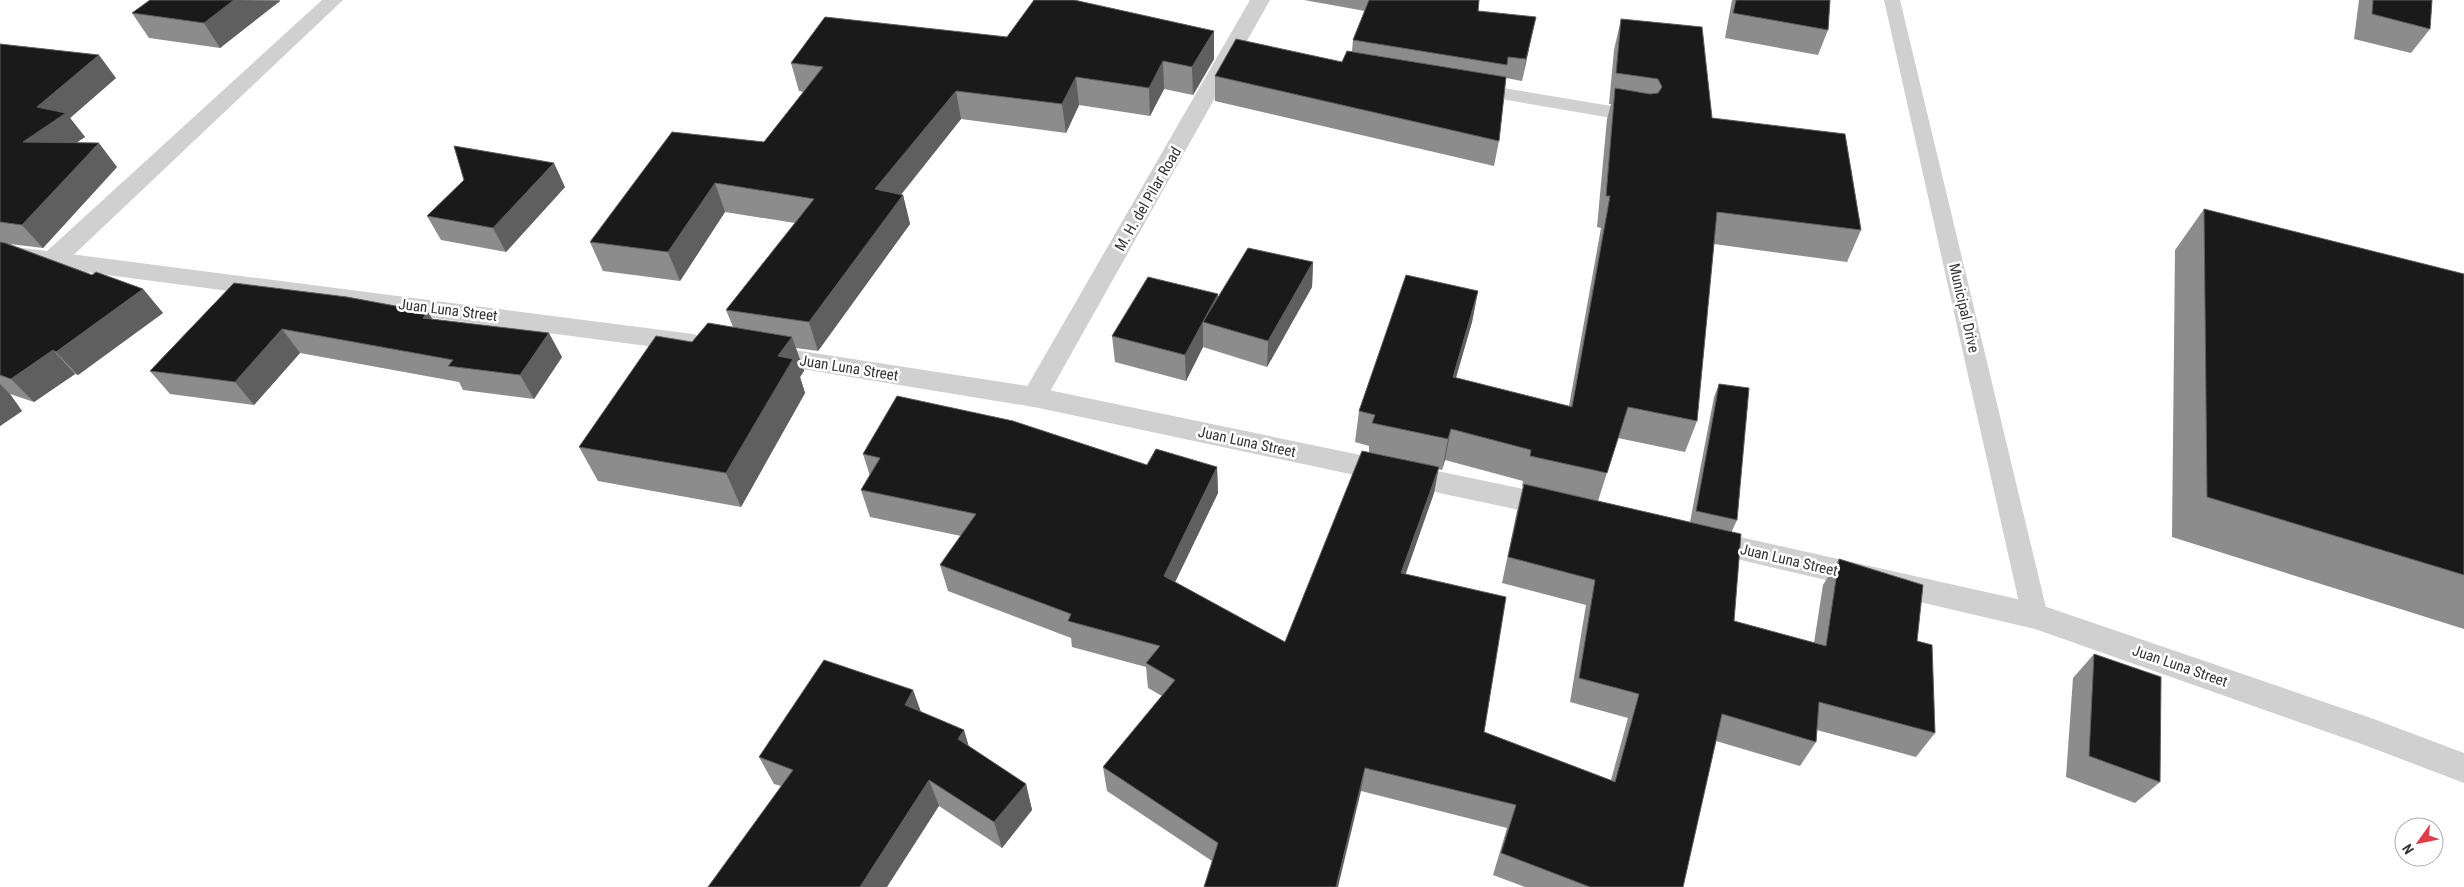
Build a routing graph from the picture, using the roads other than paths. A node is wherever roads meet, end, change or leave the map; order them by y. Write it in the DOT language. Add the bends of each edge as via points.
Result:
graph roads {
  1 [pos="333,0"];
  2 [pos="1260,0"];
  3 [pos="1892,0"];
  4 [pos="1447,84"];
  5 [pos="1641,117"];
  6 [pos="0,253"];
  7 [pos="55,258"];
  8 [pos="1034,397"];
  9 [pos="1584,513"];
  10 [pos="1680,535"];
  11 [pos="2035,616"];
  12 [pos="2464,768"];
  1 -- 7 [label="street"];
  2 -- 8 [label="street, M. H. del Pilar Road" via="1243,51"];
  3 -- 11 [label="lane, Municipal Drive"];
  4 -- 5 [label="street"];
  6 -- 7 [label="street, Juan Luna Street"];
  7 -- 8 [label="street, Juan Luna Street" via="726,348"];
  8 -- 9 [label="street, Juan Luna Street"];
  10 -- 11 [label="street, Juan Luna Street"];
  11 -- 12 [label="street, Juan Luna Street"];
}
